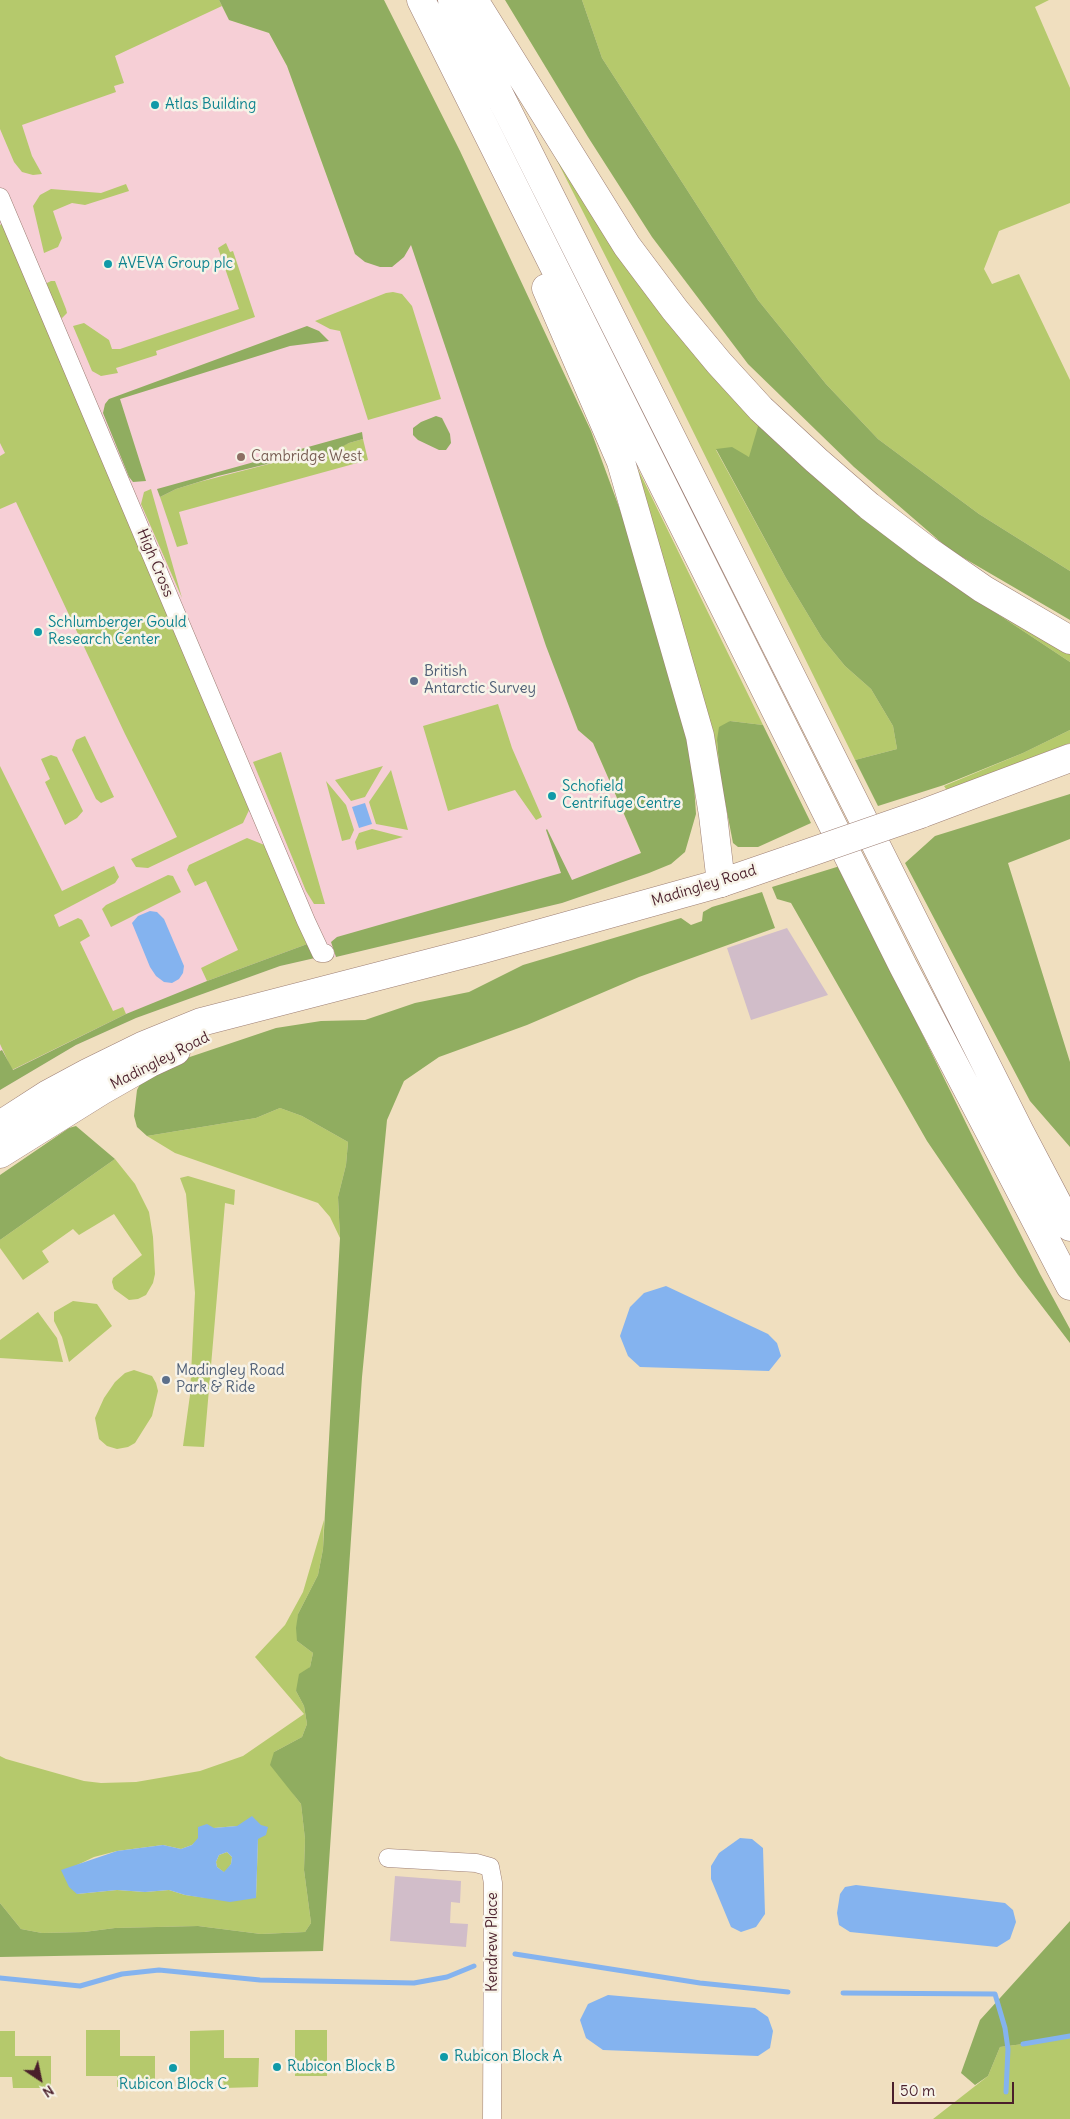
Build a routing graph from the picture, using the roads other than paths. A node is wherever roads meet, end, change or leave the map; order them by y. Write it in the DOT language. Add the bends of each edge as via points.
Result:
graph roads {
  1 [pos="421,0"];
  2 [pos="452,0"];
  3 [pos="474,0"];
  4 [pos="0,197"];
  5 [pos="1070,640"];
  6 [pos="1070,758"];
  7 [pos="721,883"];
  8 [pos="325,953"];
  9 [pos="331,989"];
  10 [pos="0,1126"];
  11 [pos="0,1154"];
  12 [pos="1070,1227"];
  13 [pos="1070,1286"];
  14 [pos="388,1858"];
  15 [pos="492,2119"];
  1 -- 7 [label="main road" via="621,462 700,736"];
  1 -- 13 [label="main road" via="903,966"];
  2 -- 12 [label="main road"];
  3 -- 5 [label="main road" via="627,246 675,310 755,402 822,466 919,544 983,589"];
  4 -- 8 [label="street, High Cross" via="306,921 321,952"];
  6 -- 7 [label="main road, Madingley Road, bridge"];
  7 -- 9 [label="main road, Madingley Road"];
  9 -- 10 [label="main road, Madingley Road" via="201,1022 142,1046 48,1094"];
  9 -- 11 [label="main road, Madingley Road" via="150,1062"];
  14 -- 15 [label="street, Kendrew Place" via="476,1863 490,1867 493,1894"];
}
